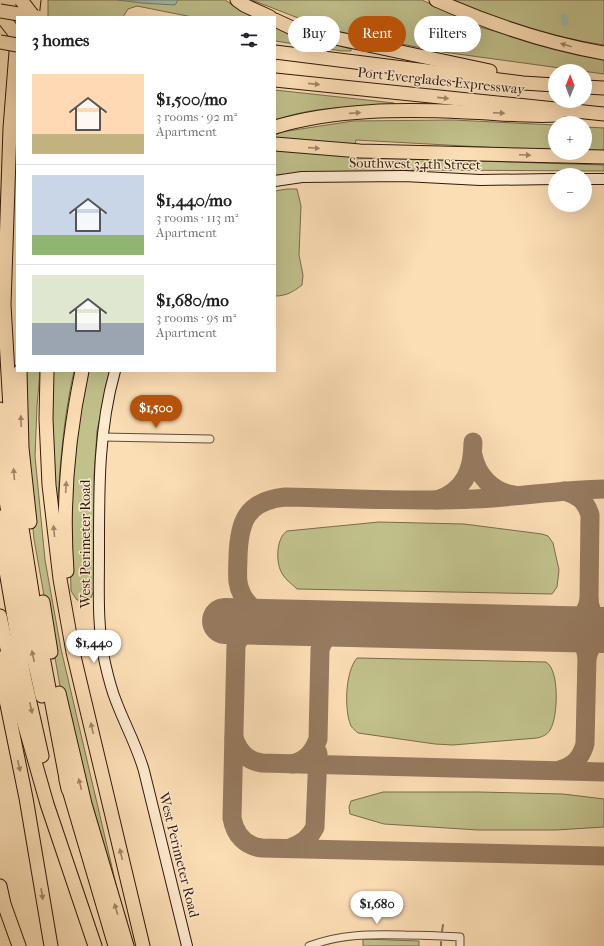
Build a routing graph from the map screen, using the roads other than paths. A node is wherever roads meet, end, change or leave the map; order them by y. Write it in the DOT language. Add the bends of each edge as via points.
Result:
graph roads {
  1 [pos="21,0"];
  2 [pos="34,0"];
  3 [pos="237,0"];
  4 [pos="436,0"];
  5 [pos="0,11"];
  6 [pos="0,14"];
  7 [pos="19,16"];
  8 [pos="29,16"];
  9 [pos="34,16"];
  10 [pos="35,16"];
  11 [pos="268,16"];
  12 [pos="276,20"];
  13 [pos="16,35"];
  14 [pos="0,42"];
  15 [pos="16,45"];
  16 [pos="16,52"];
  17 [pos="276,52"];
  18 [pos="604,53"];
  19 [pos="276,80"];
  20 [pos="524,82"];
  21 [pos="548,84"];
  22 [pos="592,87"];
  23 [pos="604,88"];
  24 [pos="598,114"];
  25 [pos="276,127"];
  26 [pos="276,144"];
  27 [pos="604,157"];
  28 [pos="548,179"];
  29 [pos="592,179"];
  30 [pos="604,179"];
  31 [pos="276,181"];
  32 [pos="0,214"];
  33 [pos="0,256"];
  34 [pos="20,372"];
  35 [pos="47,372"];
  36 [pos="82,372"];
  37 [pos="115,372"];
  38 [pos="0,409"];
  39 [pos="102,437"];
  40 [pos="210,439"];
  41 [pos="0,517"];
  42 [pos="0,616"];
  43 [pos="74,652"];
  44 [pos="0,657"];
  45 [pos="68,789"];
  46 [pos="64,854"];
  47 [pos="0,886"];
  48 [pos="18,946"];
  49 [pos="50,946"];
  50 [pos="89,946"];
  51 [pos="95,946"];
  52 [pos="116,946"];
  53 [pos="127,946"];
  54 [pos="143,946"];
  55 [pos="187,946"];
  56 [pos="309,946"];
  57 [pos="460,946"];
  1 -- 7 [label="highway"];
  1 -- 9 [label="highway, bridge"];
  2 -- 10 [label="highway"];
  3 -- 11 [label="highway"];
  18 -- 4 [label="highway, one-way" via="517,31"];
  5 -- 8 [label="highway, bridge"];
  6 -- 13 [label="highway"];
  12 -- 20 [label="highway" via="292,28 503,74"];
  14 -- 15 [label="highway, bridge"];
  45 -- 16 [label="highway, one-way" via="38,630 14,477 4,305 10,128"];
  17 -- 20 [label="highway, Port Everglades Expressway"];
  19 -- 24 [label="highway, Port Everglades Expressway, one-way"];
  20 -- 21 [label="highway, Port Everglades Expressway"];
  22 -- 23 [label="highway"];
  25 -- 24 [label="highway, one-way" via="324,116 374,112 464,112 539,117"];
  26 -- 27 [label="highway, one-way" via="360,151"];
  28 -- 31 [label="street, Southwest 34th Street" via="480,180 374,176 302,177"];
  29 -- 30 [label="street"];
  32 -- 33 [label="highway"];
  53 -- 34 [label="highway, one-way" via="85,804 56,681 27,497 22,448"];
  43 -- 35 [label="highway, one-way" via="56,548 50,491 46,419"];
  43 -- 36 [label="highway, one-way" via="66,558 65,504 70,445"];
  37 -- 39 [label="street, West Perimeter Road"];
  45 -- 38 [label="highway, one-way" via="24,615 2,475"];
  39 -- 40 [label="street"];
  39 -- 55 [label="street, West Perimeter Road" via="99,473 99,597 103,652 115,700 144,771"];
  41 -- 46 [label="highway, one-way" via="6,571 24,676 41,751 62,824"];
  42 -- 46 [label="highway" via="20,709"];
  54 -- 43 [label="highway, one-way"];
  44 -- 49 [label="highway, one-way"];
  44 -- 50 [label="highway" via="36,790"];
  45 -- 52 [label="highway"];
  46 -- 51 [label="highway"];
  47 -- 48 [label="highway"];
  56 -- 57 [label="street" via="332,938 360,935 460,937"];
}
